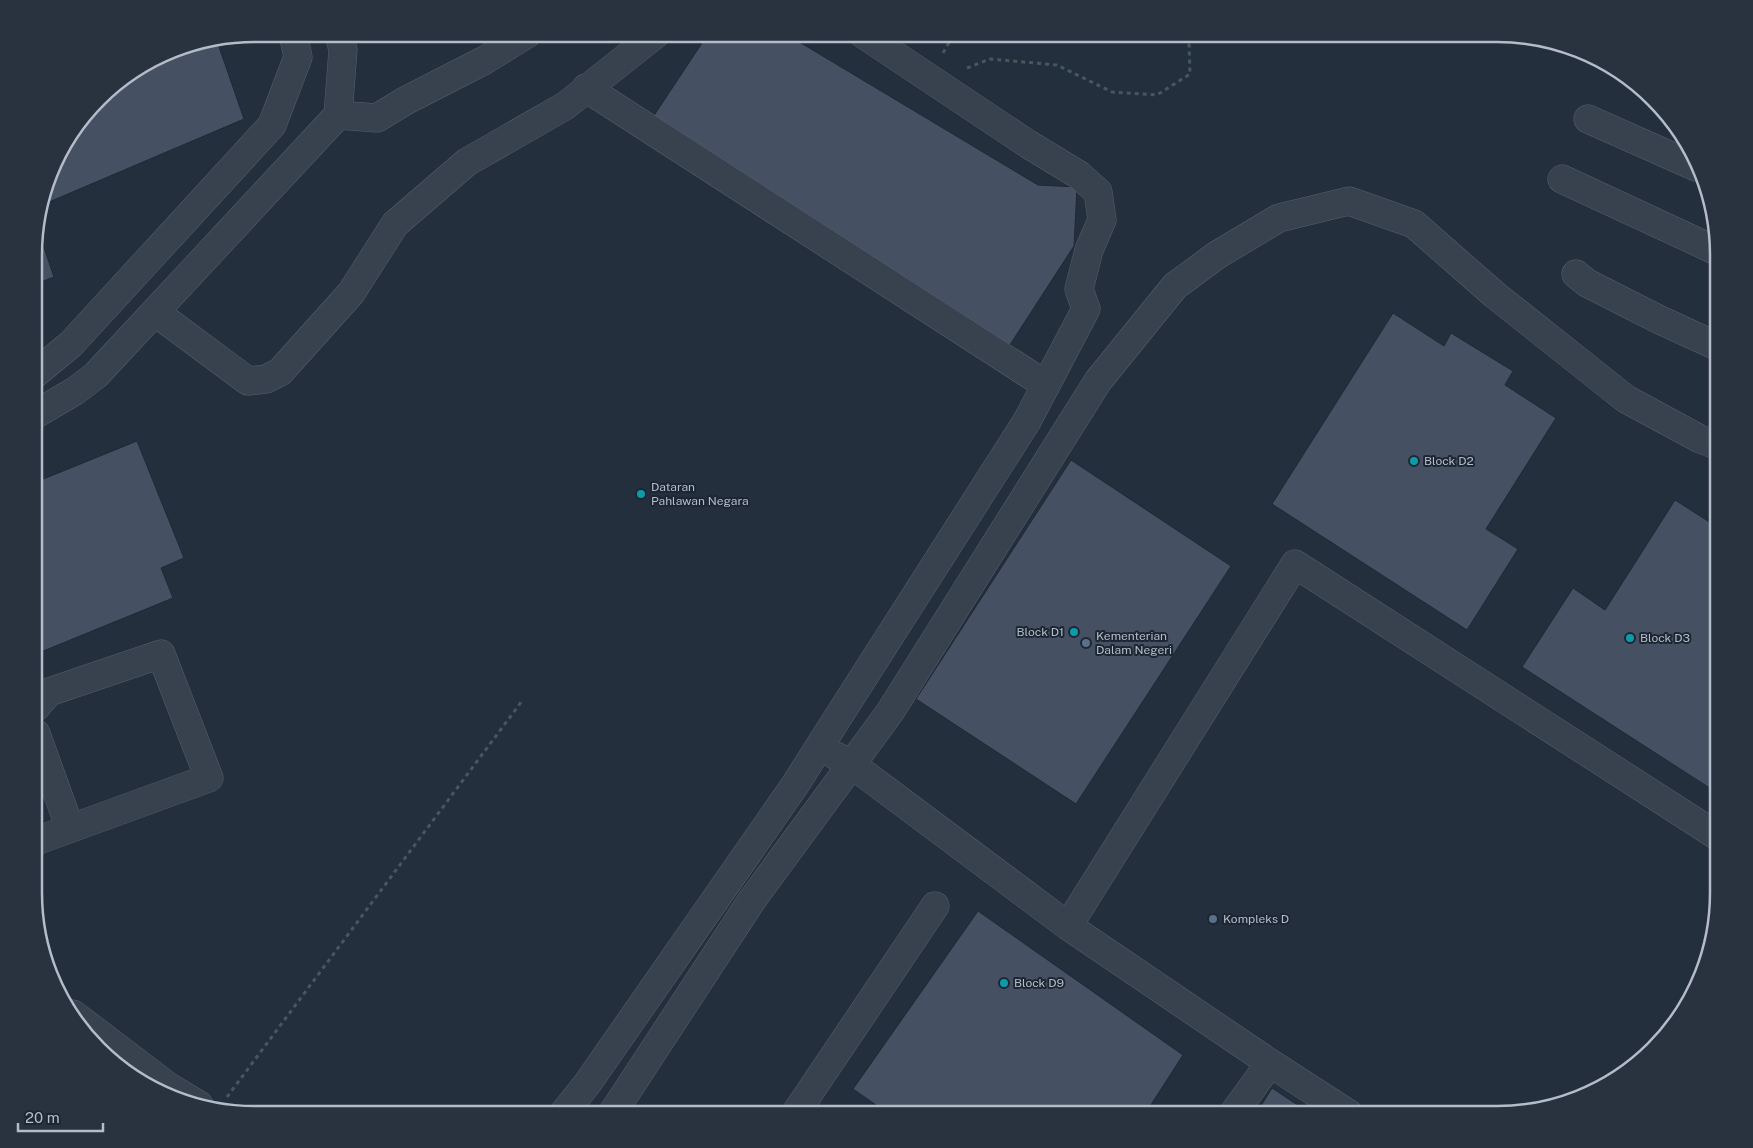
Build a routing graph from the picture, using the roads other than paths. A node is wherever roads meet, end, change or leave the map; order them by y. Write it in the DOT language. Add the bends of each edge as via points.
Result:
graph roads {
  1 [pos="295,42"];
  2 [pos="342,42"];
  3 [pos="514,42"];
  4 [pos="646,42"];
  5 [pos="875,42"];
  6 [pos="586,88"];
  7 [pos="338,115"];
  8 [pos="1588,119"];
  9 [pos="272,125"];
  10 [pos="302,153"];
  11 [pos="1690,164"];
  12 [pos="1562,179"];
  13 [pos="1710,248"];
  14 [pos="1576,274"];
  15 [pos="156,312"];
  16 [pos="1710,343"];
  17 [pos="42,368"];
  18 [pos="1046,385"];
  19 [pos="75,391"];
  20 [pos="42,410"];
  21 [pos="1710,443"];
  22 [pos="42,700"];
  23 [pos="819,747"];
  24 [pos="42,751"];
  25 [pos="851,764"];
  26 [pos="70,828"];
  27 [pos="1710,831"];
  28 [pos="42,838"];
  29 [pos="935,906"];
  30 [pos="1068,926"];
  31 [pos="92,1030"];
  32 [pos="1270,1063"];
  33 [pos="153,1079"];
  34 [pos="569,1106"];
  35 [pos="617,1106"];
  36 [pos="799,1106"];
  37 [pos="1239,1106"];
  38 [pos="1337,1106"];
  1 -- 9 [label="lane" via="298,57"];
  2 -- 7 [label="lane"];
  3 -- 7 [label="lane" via="377,118"];
  4 -- 6 [label="lane"];
  5 -- 18 [label="lane" via="1079,175 1098,192 1102,220 1089,250 1079,289 1086,309"];
  6 -- 15 [label="lane" via="565,106 467,162 395,224 351,293 280,372 266,379 248,381"];
  6 -- 18 [label="lane"];
  7 -- 10 [label="lane"];
  8 -- 11 [label="lane"];
  9 -- 10 [label="lane"];
  9 -- 17 [label="lane" via="70,344"];
  10 -- 15 [label="lane"];
  12 -- 13 [label="lane"];
  14 -- 16 [label="lane" via="1660,320"];
  15 -- 19 [label="lane" via="96,375"];
  17 -- 19 [label="lane"];
  18 -- 23 [label="lane" via="1027,421"];
  19 -- 20 [label="lane"];
  21 -- 25 [label="lane" via="1626,399 1495,295 1414,224 1349,201 1279,218 1217,255 1174,286 1098,381 890,712"];
  22 -- 26 [label="lane" via="49,692 161,654 209,778"];
  23 -- 25 [label="lane"];
  23 -- 34 [label="lane"];
  24 -- 26 [label="lane"];
  25 -- 30 [label="lane"];
  25 -- 35 [label="lane" via="752,900"];
  26 -- 28 [label="lane"];
  27 -- 30 [label="lane" via="1295,564"];
  29 -- 36 [label="lane"];
  30 -- 32 [label="lane"];
  31 -- 33 [label="lane"];
  32 -- 37 [label="lane"];
  32 -- 38 [label="lane"];
}
